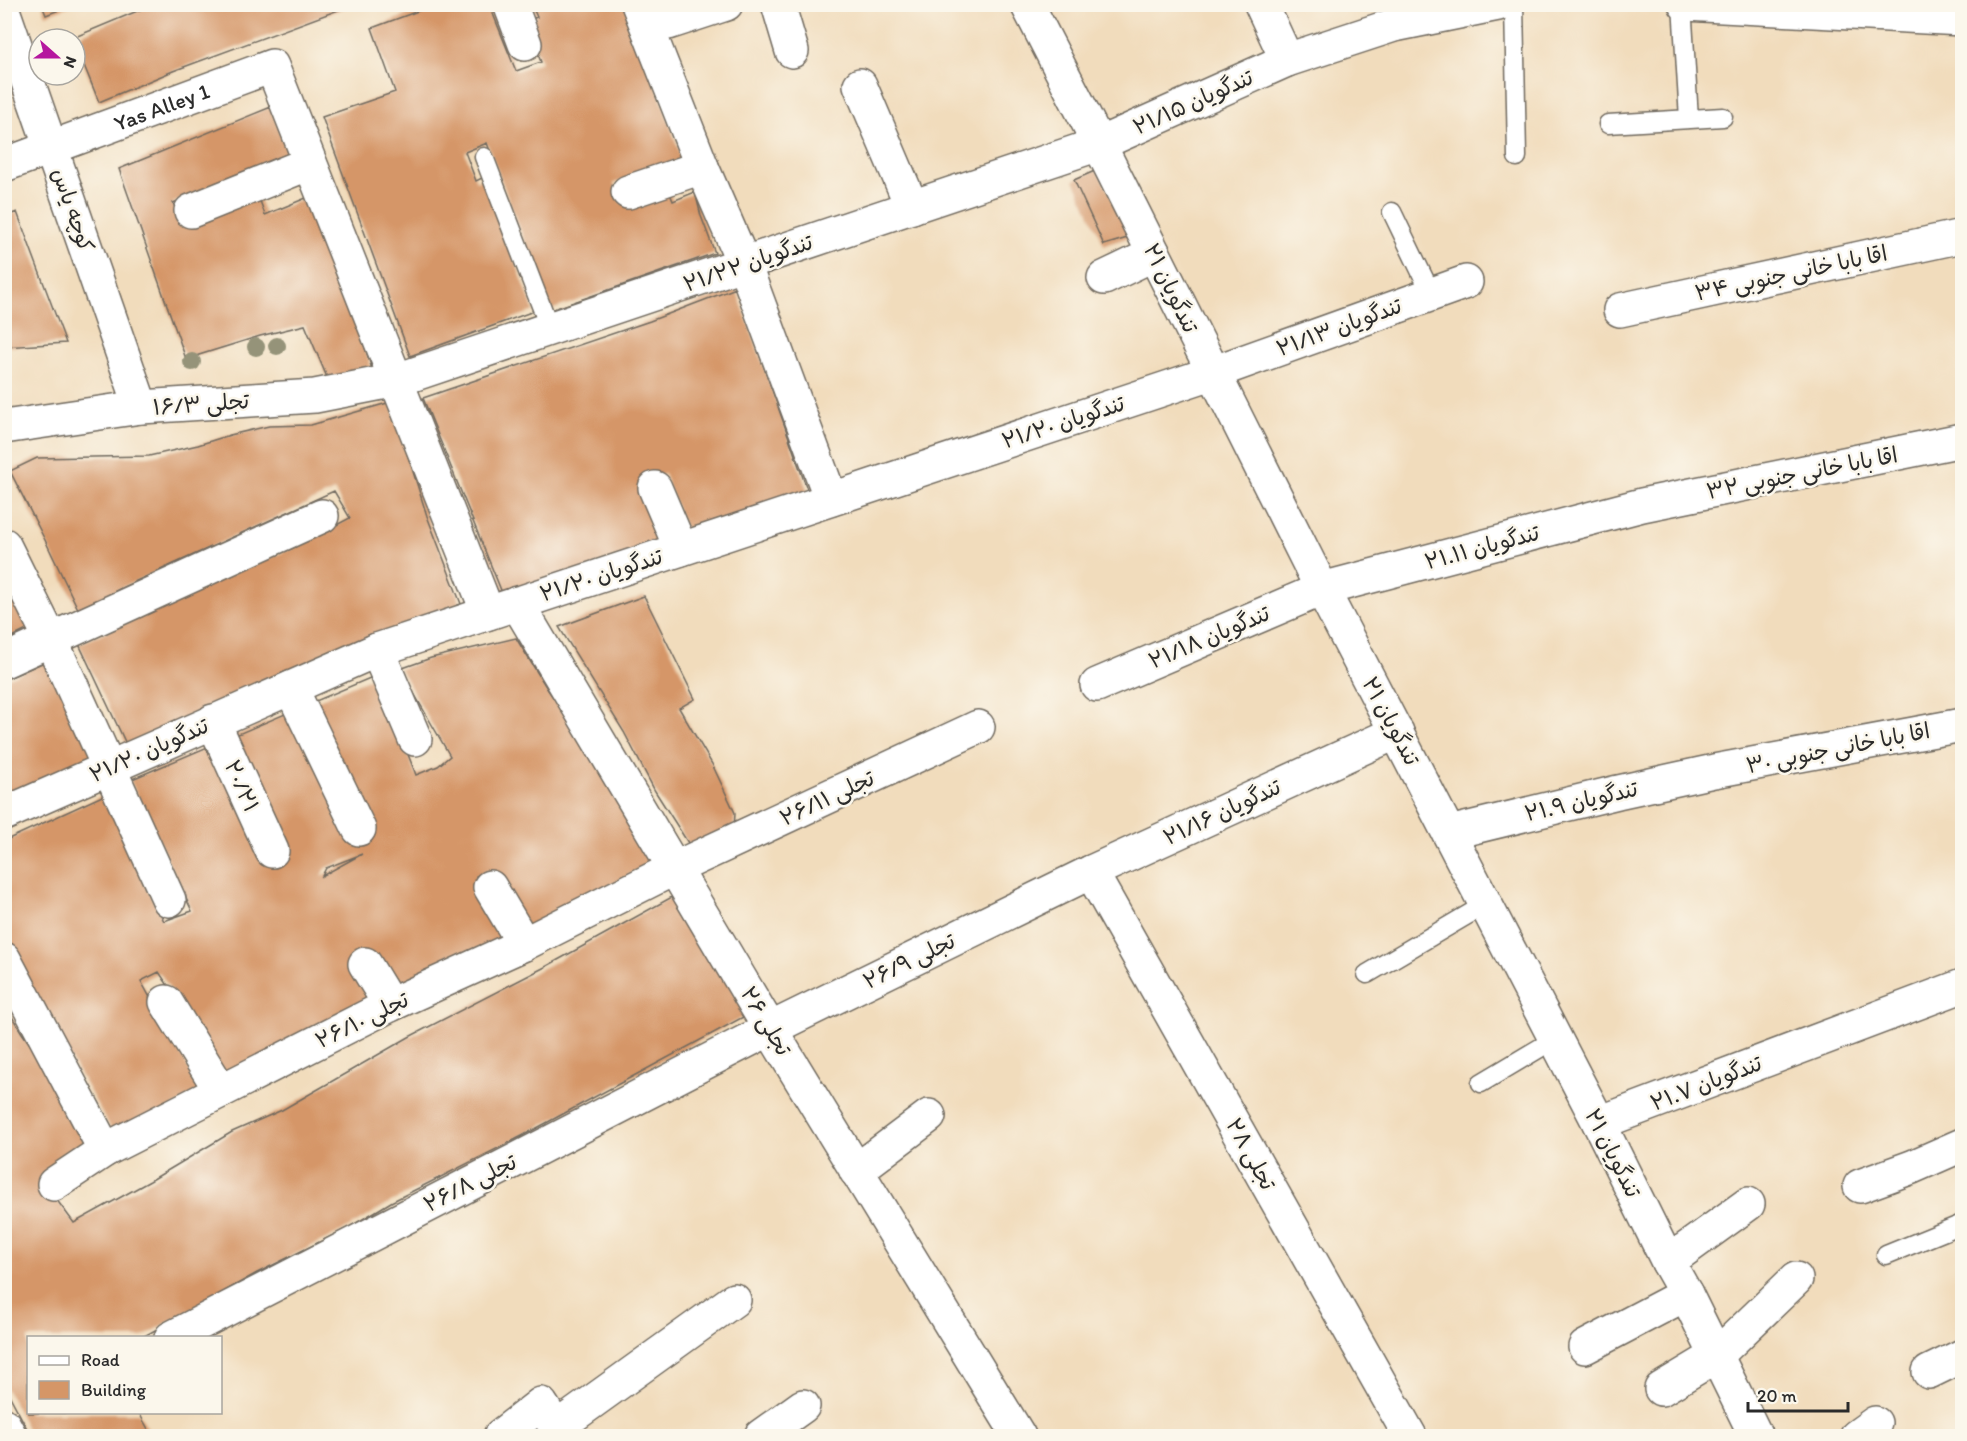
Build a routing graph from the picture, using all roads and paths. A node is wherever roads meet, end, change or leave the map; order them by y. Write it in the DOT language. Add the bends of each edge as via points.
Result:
graph roads {
  1 [pos="510,4"];
  2 [pos="638,4"];
  3 [pos="726,4"];
  4 [pos="778,4"];
  5 [pos="1027,4"];
  6 [pos="1261,4"];
  7 [pos="1498,4"];
  8 [pos="1514,4"];
  9 [pos="1683,4"];
  10 [pos="4,13"];
  11 [pos="1962,18"];
  12 [pos="668,22"];
  13 [pos="525,44"];
  14 [pos="792,51"];
  15 [pos="1287,60"];
  16 [pos="272,66"];
  17 [pos="860,85"];
  18 [pos="1724,117"];
  19 [pos="1689,119"];
  20 [pos="1608,124"];
  21 [pos="1099,144"];
  22 [pos="51,148"];
  23 [pos="484,157"];
  24 [pos="1517,157"];
  25 [pos="310,163"];
  26 [pos="4,165"];
  27 [pos="702,167"];
  28 [pos="628,192"];
  29 [pos="912,207"];
  30 [pos="190,211"];
  31 [pos="1392,212"];
  32 [pos="1962,236"];
  33 [pos="1154,254"];
  34 [pos="744,264"];
  35 [pos="1104,278"];
  36 [pos="1466,282"];
  37 [pos="1431,293"];
  38 [pos="1620,310"];
  39 [pos="550,329"];
  40 [pos="1212,373"];
  41 [pos="397,380"];
  42 [pos="141,407"];
  43 [pos="4,427"];
  44 [pos="1962,440"];
  45 [pos="655,488"];
  46 [pos="831,499"];
  47 [pos="1642,505"];
  48 [pos="322,516"];
  49 [pos="4,545"];
  50 [pos="681,549"];
  51 [pos="1322,589"];
  52 [pos="502,608"];
  53 [pos="51,640"];
  54 [pos="377,650"];
  55 [pos="4,661"];
  56 [pos="1097,685"];
  57 [pos="291,688"];
  58 [pos="213,722"];
  59 [pos="1962,725"];
  60 [pos="978,727"];
  61 [pos="1397,732"];
  62 [pos="415,739"];
  63 [pos="109,768"];
  64 [pos="1714,771"];
  65 [pos="4,814"];
  66 [pos="359,829"];
  67 [pos="1449,833"];
  68 [pos="272,851"];
  69 [pos="675,868"];
  70 [pos="1091,872"];
  71 [pos="490,886"];
  72 [pos="1048,893"];
  73 [pos="169,900"];
  74 [pos="1486,904"];
  75 [pos="524,944"];
  76 [pos="4,959"];
  77 [pos="365,964"];
  78 [pos="1366,974"];
  79 [pos="1962,986"];
  80 [pos="166,1002"];
  81 [pos="390,1005"];
  82 [pos="770,1029"];
  83 [pos="1555,1039"];
  84 [pos="1481,1083"];
  85 [pos="220,1091"];
  86 [pos="929,1116"];
  87 [pos="1599,1123"];
  88 [pos="1962,1145"];
  89 [pos="105,1150"];
  90 [pos="856,1171"];
  91 [pos="54,1184"];
  92 [pos="1860,1186"];
  93 [pos="1748,1204"];
  94 [pos="1962,1224"];
  95 [pos="1886,1255"];
  96 [pos="1668,1262"];
  97 [pos="1797,1279"];
  98 [pos="1686,1294"];
  99 [pos="734,1300"];
  100 [pos="175,1336"];
  101 [pos="1585,1347"];
  102 [pos="1716,1356"];
  103 [pos="1962,1356"];
  104 [pos="1929,1372"];
  105 [pos="1661,1389"];
  106 [pos="803,1406"];
  107 [pos="553,1423"];
  108 [pos="4,1425"];
  109 [pos="10,1437"];
  110 [pos="500,1437"];
  111 [pos="761,1437"];
  112 [pos="1019,1437"];
  113 [pos="1410,1437"];
  114 [pos="1756,1437"];
  1 -- 13 [label="street"];
  2 -- 27 [label="street"];
  3 -- 12 [label="street"];
  4 -- 14 [label="street"];
  5 -- 21 [label="street, ۲۱ تندگویان"];
  6 -- 15 [label="street"];
  7 -- 15 [label="street, ۲۱/۱۵ تندگویان" via="1394,25"];
  8 -- 24 [label="lane"];
  9 -- 11 [label="street"];
  9 -- 19 [label="lane"];
  10 -- 22 [label="street, کوچه یاس"];
  15 -- 21 [label="street, ۲۱/۱۵ تندگویان"];
  16 -- 22 [label="street, Yas Alley 1"];
  16 -- 25 [label="street, ۲۶ تجلی"];
  17 -- 29 [label="street"];
  18 -- 19 [label="lane"];
  19 -- 20 [label="lane"];
  21 -- 29 [label="street, ۲۱/۲۲ تندگویان"];
  21 -- 33 [label="street, ۲۱ تندگویان"];
  22 -- 26 [label="street, Yas Alley 1"];
  22 -- 42 [label="street, کوچه یاس"];
  23 -- 39 [label="lane"];
  25 -- 30 [label="street"];
  25 -- 41 [label="street, ۲۶ تجلی"];
  27 -- 28 [label="street"];
  27 -- 34 [label="street"];
  29 -- 34 [label="street, ۲۱/۲۲ تندگویان"];
  31 -- 37 [label="lane"];
  32 -- 38 [label="street, ۳۴ اقا بابا خانی جنوبی"];
  33 -- 35 [label="street"];
  33 -- 40 [label="street, ۲۱ تندگویان"];
  34 -- 39 [label="street, ۲۱/۲۲ تندگویان"];
  34 -- 46 [label="street"];
  36 -- 37 [label="street, ۲۱/۱۳ تندگویان"];
  37 -- 40 [label="street, ۲۱/۱۳ تندگویان"];
  39 -- 41 [label="street, ۲۱/۲۲ تندگویان"];
  40 -- 46 [label="street, ۲۱/۲۰ تندگویان"];
  40 -- 51 [label="street, ۲۱ تندگویان"];
  41 -- 42 [label="street, ۱۶/۳ تجلی" via="315,396"];
  41 -- 52 [label="street, ۲۶ تجلی"];
  42 -- 43 [label="street, ۱۶/۳ تجلی"];
  44 -- 47 [label="street, ۳۲ اقا بابا خانی جنوبی"];
  45 -- 50 [label="street"];
  46 -- 50 [label="street, ۲۱/۲۰ تندگویان"];
  47 -- 51 [label="street, ۲۱.۱۱ تندگویان"];
  48 -- 53 [label="street"];
  49 -- 53 [label="street"];
  50 -- 52 [label="street, ۲۱/۲۰ تندگویان"];
  51 -- 56 [label="street, ۲۱/۱۸ تندگویان"];
  51 -- 61 [label="street, ۲۱ تندگویان"];
  52 -- 54 [label="street, ۲۱/۲۰ تندگویان"];
  52 -- 69 [label="street, ۲۶ تجلی"];
  53 -- 55 [label="street"];
  53 -- 63 [label="street"];
  54 -- 57 [label="street, ۲۱/۲۰ تندگویان"];
  54 -- 62 [label="street"];
  57 -- 58 [label="street, ۲۱/۲۰ تندگویان"];
  57 -- 66 [label="street"];
  58 -- 63 [label="street, ۲۱/۲۰ تندگویان"];
  58 -- 68 [label="street, ۲۰/۲۱"];
  59 -- 64 [label="street, ۳۰ اقا بابا خانی جنوبی"];
  60 -- 69 [label="street, ۲۶/۱۱ تجلی"];
  61 -- 67 [label="street, ۲۱ تندگویان"];
  61 -- 70 [label="street, ۲۱/۱۶ تندگویان"];
  63 -- 65 [label="street, ۲۱/۲۰ تندگویان"];
  63 -- 73 [label="street"];
  64 -- 67 [label="street, ۲۱.۹ تندگویان"];
  67 -- 74 [label="street, ۲۱ تندگویان"];
  69 -- 75 [label="street, ۲۶/۱۰ تجلی"];
  69 -- 82 [label="street, ۲۶ تجلی"];
  70 -- 72 [label="street, ۲۱/۱۶ تندگویان"];
  70 -- 113 [label="street, ۲۸ تجلی"];
  71 -- 75 [label="street"];
  72 -- 82 [label="street, ۲۶/۹ تجلی"];
  74 -- 78 [label="lane"];
  74 -- 83 [label="street, ۲۱ تندگویان"];
  75 -- 81 [label="street, ۲۶/۱۰ تجلی"];
  76 -- 89 [label="street"];
  77 -- 81 [label="street"];
  79 -- 87 [label="street, ۲۱.۷ تندگویان"];
  80 -- 85 [label="street"];
  81 -- 85 [label="street, ۲۶/۱۰ تجلی"];
  82 -- 90 [label="street, ۲۶ تجلی"];
  82 -- 100 [label="street, ۲۶/۸ تجلی"];
  83 -- 84 [label="lane"];
  83 -- 87 [label="street, ۲۱ تندگویان"];
  85 -- 89 [label="street, ۲۶/۱۰ تجلی"];
  86 -- 90 [label="street"];
  87 -- 96 [label="street, ۲۱ تندگویان"];
  88 -- 92 [label="street"];
  89 -- 91 [label="street, ۲۶/۱۰ تجلی"];
  90 -- 112 [label="street, ۲۶ تجلی"];
  93 -- 96 [label="street"];
  94 -- 95 [label="lane"];
  96 -- 98 [label="street, ۲۱ تندگویان"];
  97 -- 102 [label="street"];
  98 -- 101 [label="street"];
  98 -- 102 [label="street, ۲۱ تندگویان"];
  99 -- 107 [label="street"];
  102 -- 105 [label="street"];
  102 -- 114 [label="street, ۲۱ تندگویان"];
  103 -- 104 [label="street"];
  106 -- 111 [label="street"];
  107 -- 110 [label="street"];
  108 -- 109 [label="street"];
}
